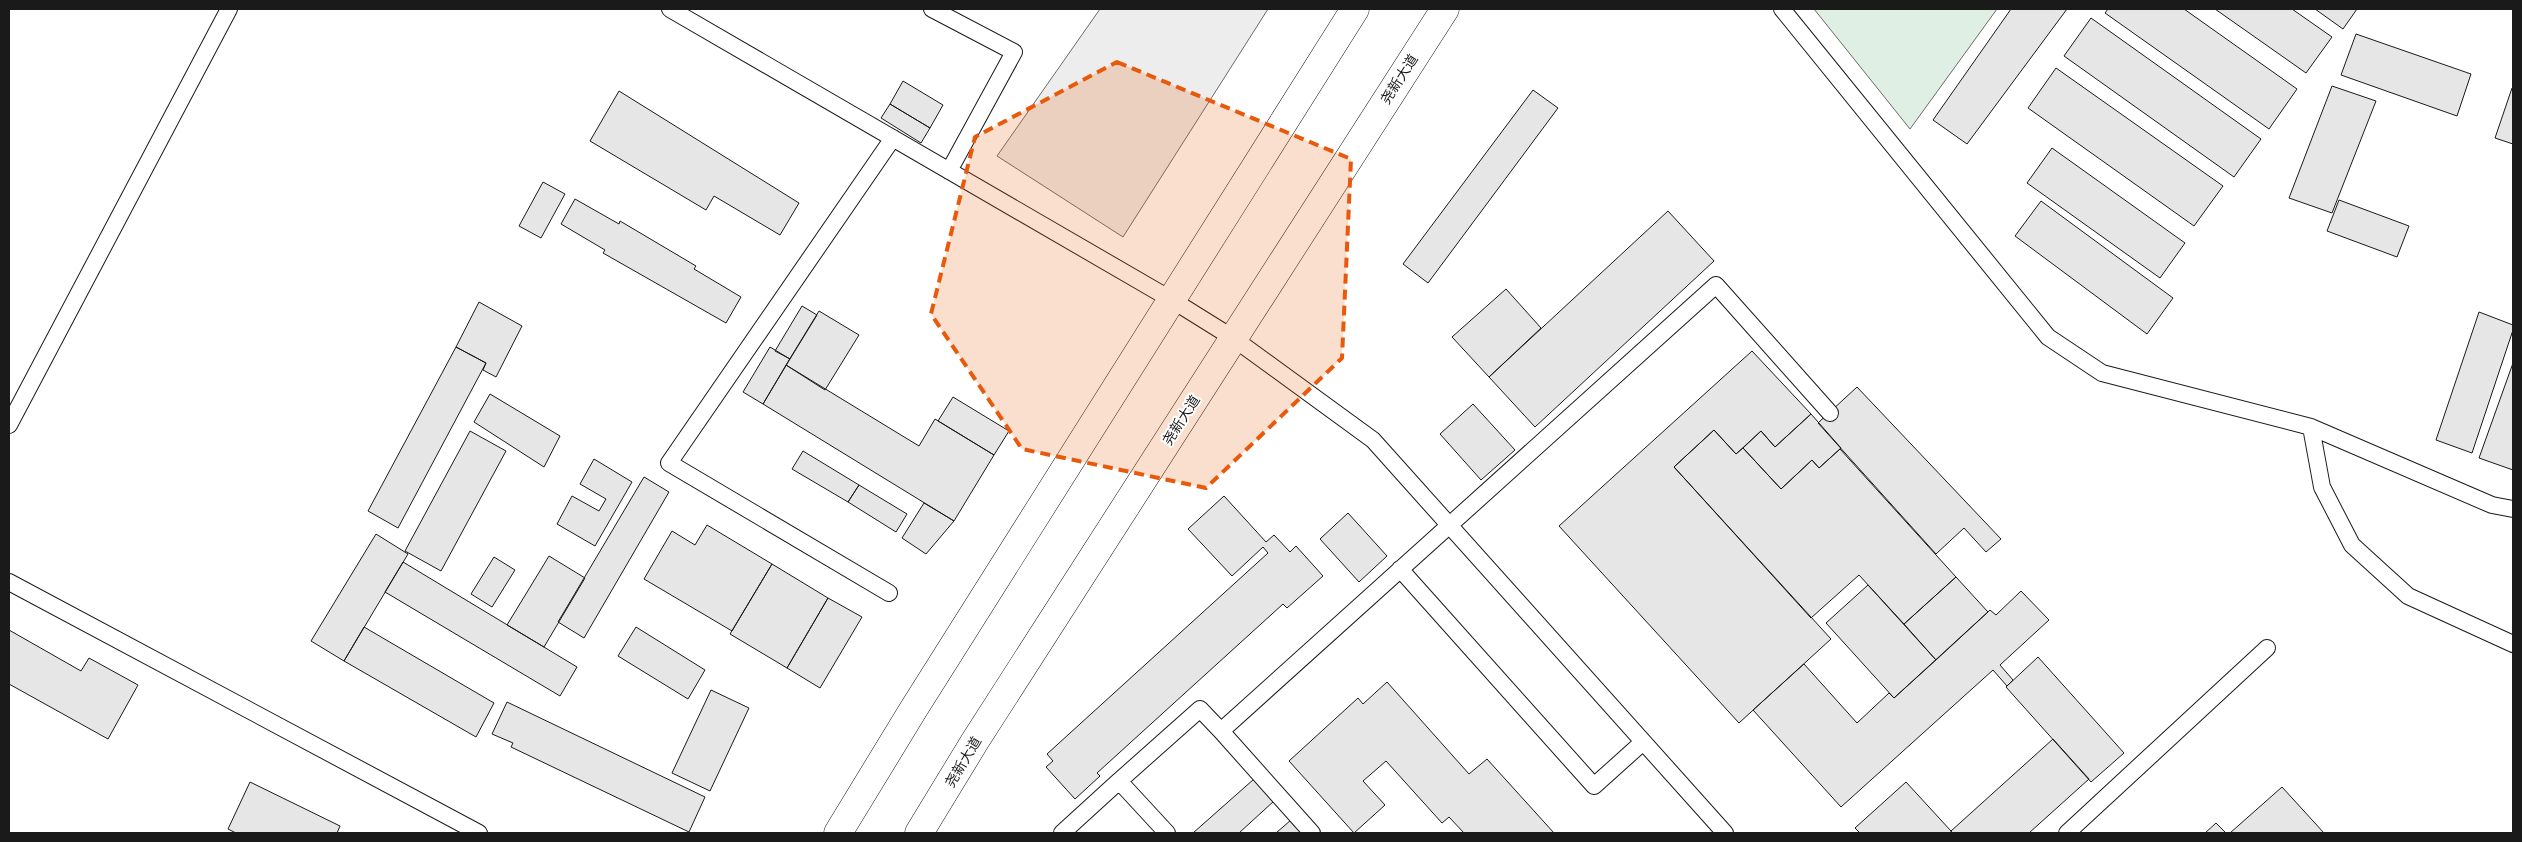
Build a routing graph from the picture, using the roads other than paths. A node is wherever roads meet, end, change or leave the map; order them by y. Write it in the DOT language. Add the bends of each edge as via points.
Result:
graph roads {
  1 [pos="229,9"];
  2 [pos="670,9"];
  3 [pos="932,9"];
  4 [pos="1355,9"];
  5 [pos="1445,9"];
  6 [pos="1782,9"];
  7 [pos="893,138"];
  8 [pos="949,171"];
  9 [pos="1172,300"];
  10 [pos="1233,338"];
  11 [pos="1830,413"];
  12 [pos="9,425"];
  13 [pos="2311,427"];
  14 [pos="2513,509"];
  15 [pos="1449,524"];
  16 [pos="1400,569"];
  17 [pos="9,582"];
  18 [pos="889,593"];
  19 [pos="2513,644"];
  20 [pos="2267,648"];
  21 [pos="1221,732"];
  22 [pos="1643,742"];
  23 [pos="1119,781"];
  24 [pos="479,833"];
  25 [pos="838,833"];
  26 [pos="919,833"];
  27 [pos="1062,833"];
  28 [pos="1167,833"];
  29 [pos="1312,833"];
  30 [pos="1725,833"];
  31 [pos="2067,833"];
  1 -- 12 [label="lane"];
  2 -- 7 [label="lane"];
  3 -- 8 [label="lane" via="1014,52"];
  4 -- 9 [label="main road"];
  5 -- 10 [label="main road, 尧新大道"];
  6 -- 13 [label="lane" via="2048,337 2102,373"];
  7 -- 8 [label="lane"];
  7 -- 18 [label="lane" via="669,463"];
  8 -- 9 [label="lane"];
  9 -- 10 [label="lane"];
  9 -- 25 [label="main road"];
  10 -- 15 [label="lane" via="1373,440"];
  10 -- 26 [label="main road, 尧新大道"];
  11 -- 15 [label="lane" via="1716,286"];
  13 -- 14 [label="lane" via="2492,505"];
  13 -- 19 [label="lane" via="2322,487 2352,545 2408,596"];
  15 -- 16 [label="lane"];
  15 -- 22 [label="lane"];
  16 -- 21 [label="lane"];
  16 -- 22 [label="lane" via="1594,786"];
  17 -- 24 [label="lane"];
  20 -- 31 [label="lane"];
  21 -- 23 [label="lane" via="1200,709"];
  21 -- 29 [label="lane"];
  22 -- 30 [label="lane"];
  23 -- 27 [label="lane"];
  23 -- 28 [label="lane"];
}
